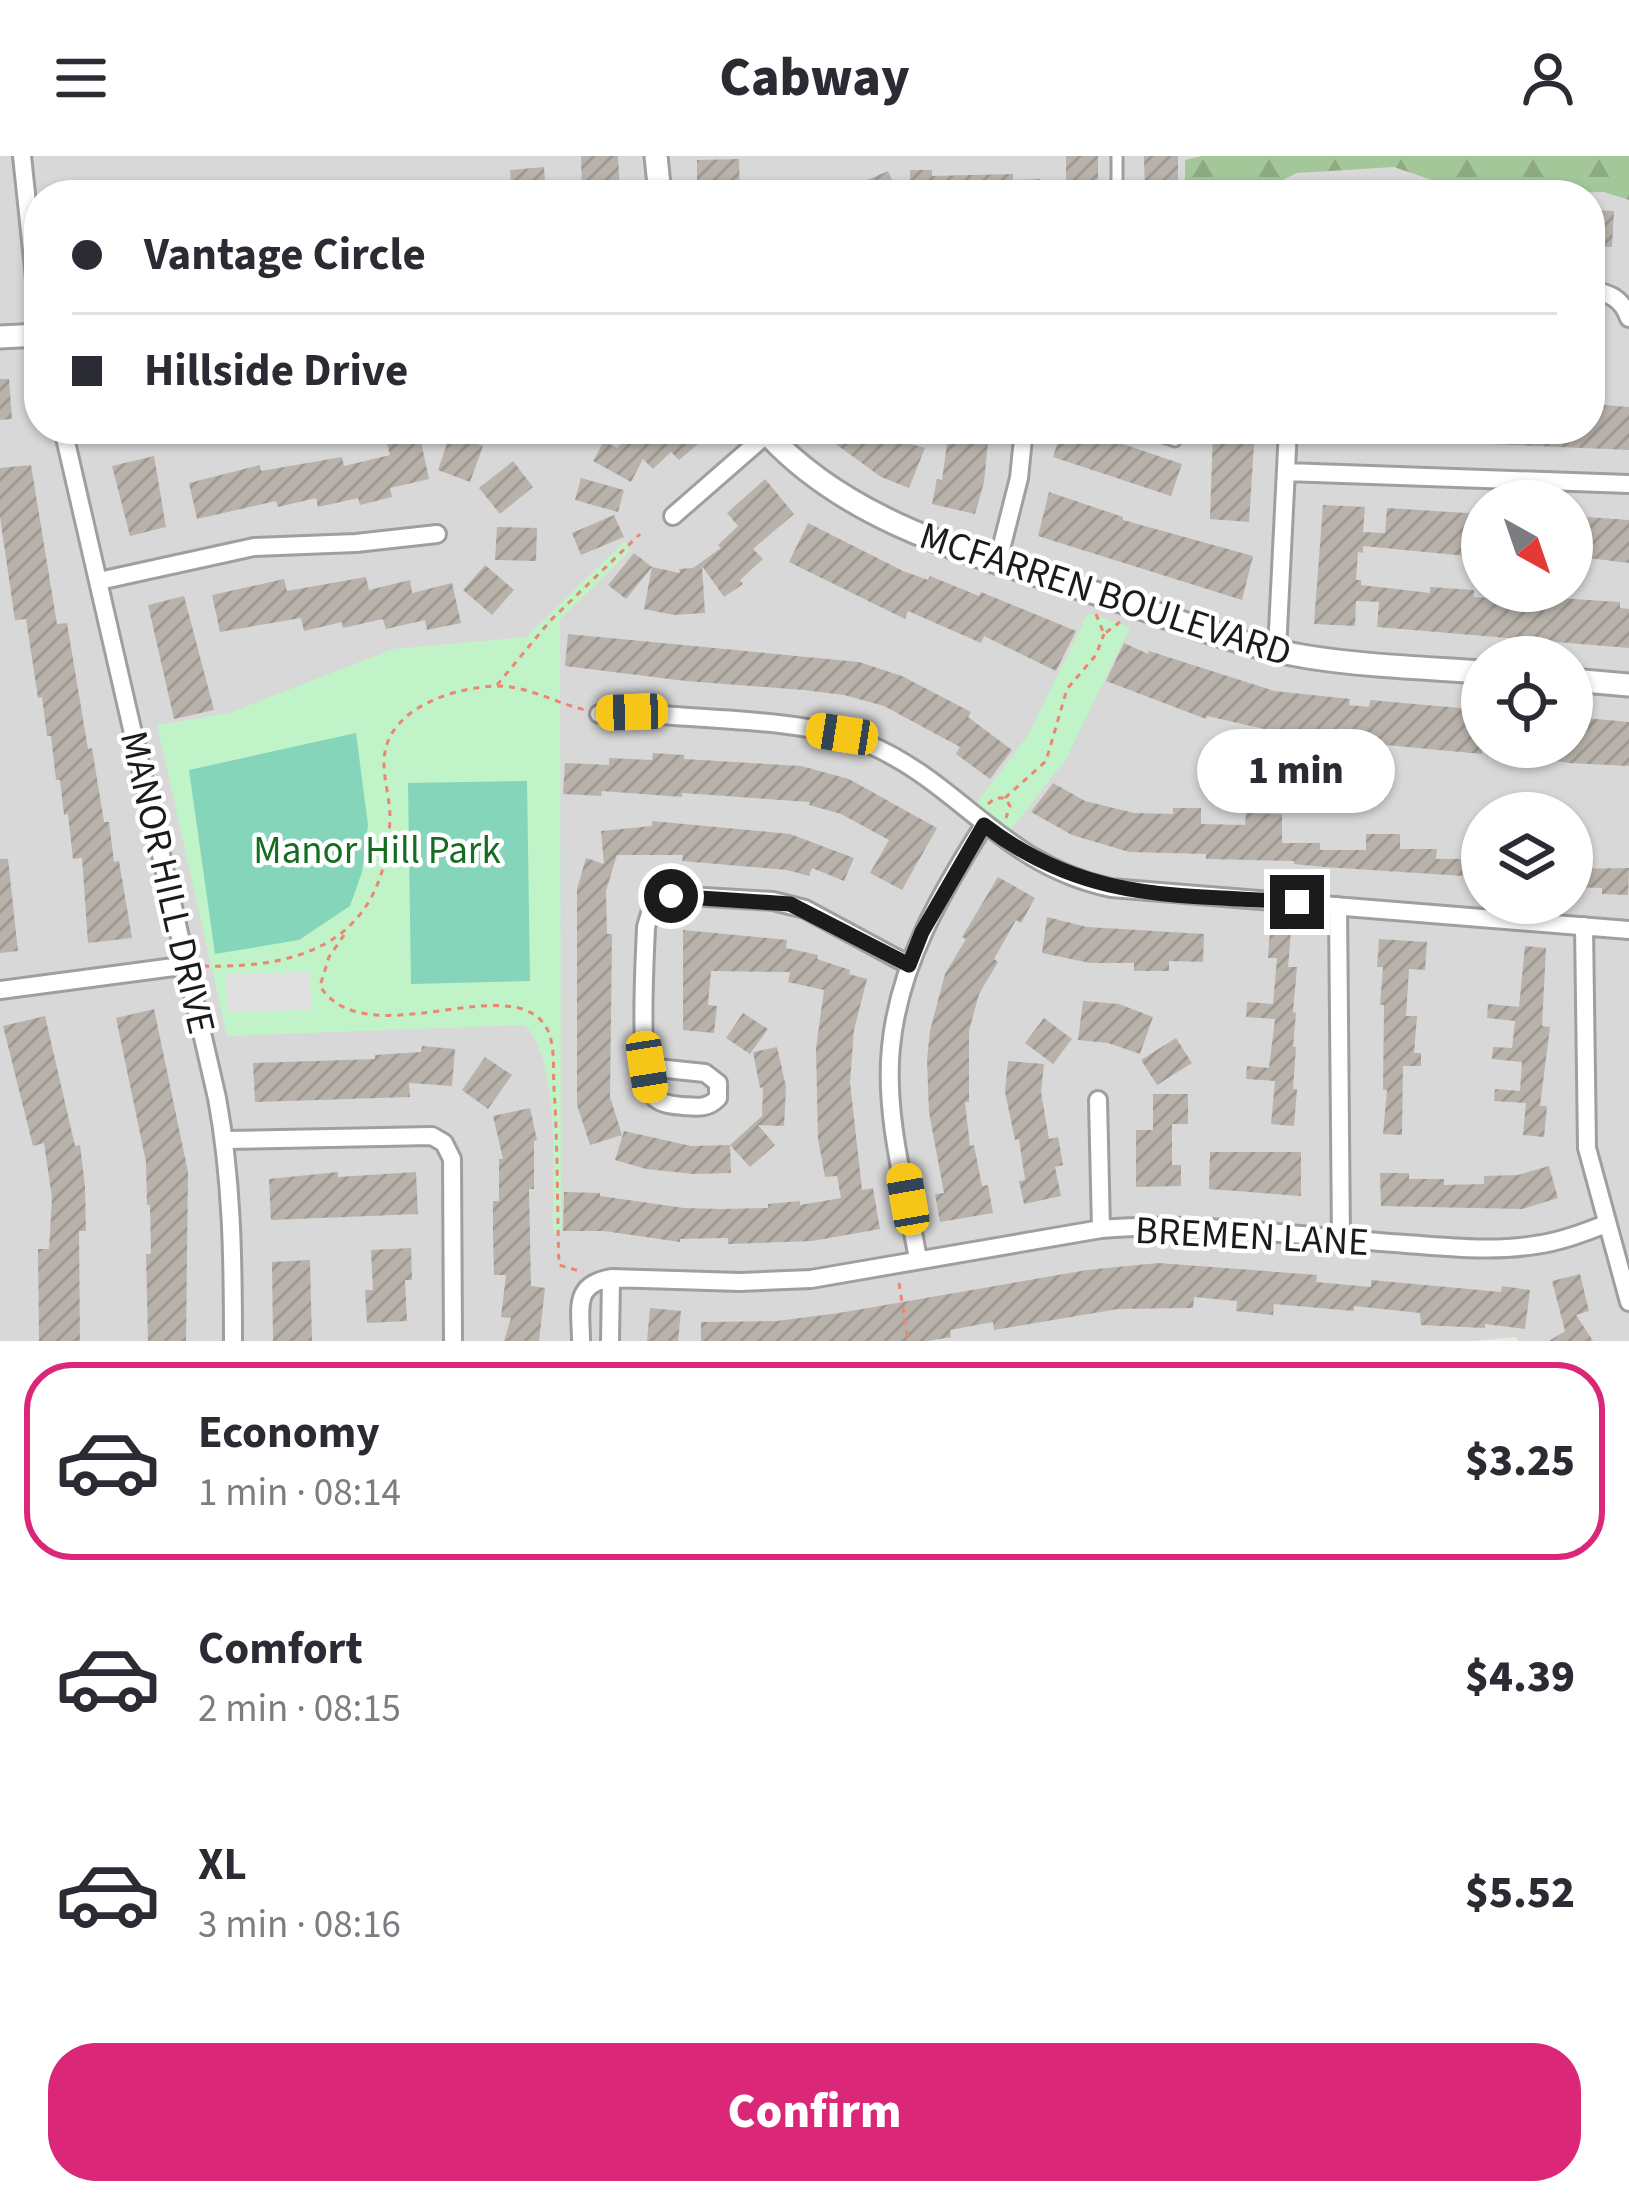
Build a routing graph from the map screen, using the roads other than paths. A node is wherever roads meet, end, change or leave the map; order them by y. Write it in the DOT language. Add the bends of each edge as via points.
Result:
graph roads {
  1 [pos="1605,293"];
  2 [pos="1629,318"];
  3 [pos="67,444"];
  4 [pos="752,444"];
  5 [pos="778,444"];
  6 [pos="1022,444"];
  7 [pos="1287,444"];
  8 [pos="1286,472"];
  9 [pos="1629,484"];
  10 [pos="674,516"];
  11 [pos="437,534"];
  12 [pos="998,561"];
  13 [pos="99,581"];
  14 [pos="1277,650"];
  15 [pos="1461,671"];
  16 [pos="1593,682"];
  17 [pos="1629,685"];
  18 [pos="599,713"];
  19 [pos="984,825"];
  20 [pos="1338,906"];
  21 [pos="1584,926"];
  22 [pos="1629,931"];
  23 [pos="189,965"];
  24 [pos="909,965"];
  25 [pos="0,990"];
  26 [pos="647,1067"];
  27 [pos="1098,1100"];
  28 [pos="224,1140"];
  29 [pos="1606,1224"];
  30 [pos="1101,1229"];
  31 [pos="1341,1240"];
  32 [pos="918,1259"];
  33 [pos="610,1278"];
  34 [pos="1629,1302"];
  35 [pos="233,1341"];
  36 [pos="453,1341"];
  37 [pos="581,1341"];
  38 [pos="610,1341"];
  1 -- 2 [label="street"];
  3 -- 13 [label="street, MANOR HILL DRIVE"];
  4 -- 10 [label="street"];
  5 -- 12 [label="street, MCFARREN BOULEVARD" via="876,515"];
  6 -- 12 [label="street"];
  7 -- 8 [label="street"];
  8 -- 9 [label="street"];
  8 -- 14 [label="street"];
  11 -- 13 [label="street" via="254,547"];
  12 -- 14 [label="street, MCFARREN BOULEVARD"];
  13 -- 23 [label="street, MANOR HILL DRIVE"];
  14 -- 15 [label="street, MCFARREN BOULEVARD"];
  16 -- 17 [label="street"];
  18 -- 19 [label="street" via="842,734 904,763"];
  19 -- 20 [label="street" via="1034,859 1095,884"];
  19 -- 24 [label="street"];
  20 -- 21 [label="street"];
  20 -- 31 [label="street"];
  21 -- 22 [label="street"];
  21 -- 29 [label="street" via="1586,1148"];
  23 -- 25 [label="street"];
  23 -- 28 [label="street, MANOR HILL DRIVE"];
  24 -- 26 [label="street" via="790,904 671,896 647,918"];
  24 -- 32 [label="street" via="890,1078"];
  27 -- 30 [label="street"];
  28 -- 35 [label="street, MANOR HILL DRIVE"];
  28 -- 36 [label="street" via="432,1136 444,1143 452,1159"];
  29 -- 31 [label="street, BREMEN LANE" via="1510,1248"];
  29 -- 34 [label="street"];
  30 -- 31 [label="street, BREMEN LANE" via="1195,1226"];
  30 -- 32 [label="street, BREMEN LANE"];
  32 -- 33 [label="street, BREMEN LANE" via="777,1282"];
  33 -- 37 [label="street" via="583,1293"];
  33 -- 38 [label="street"];
}
